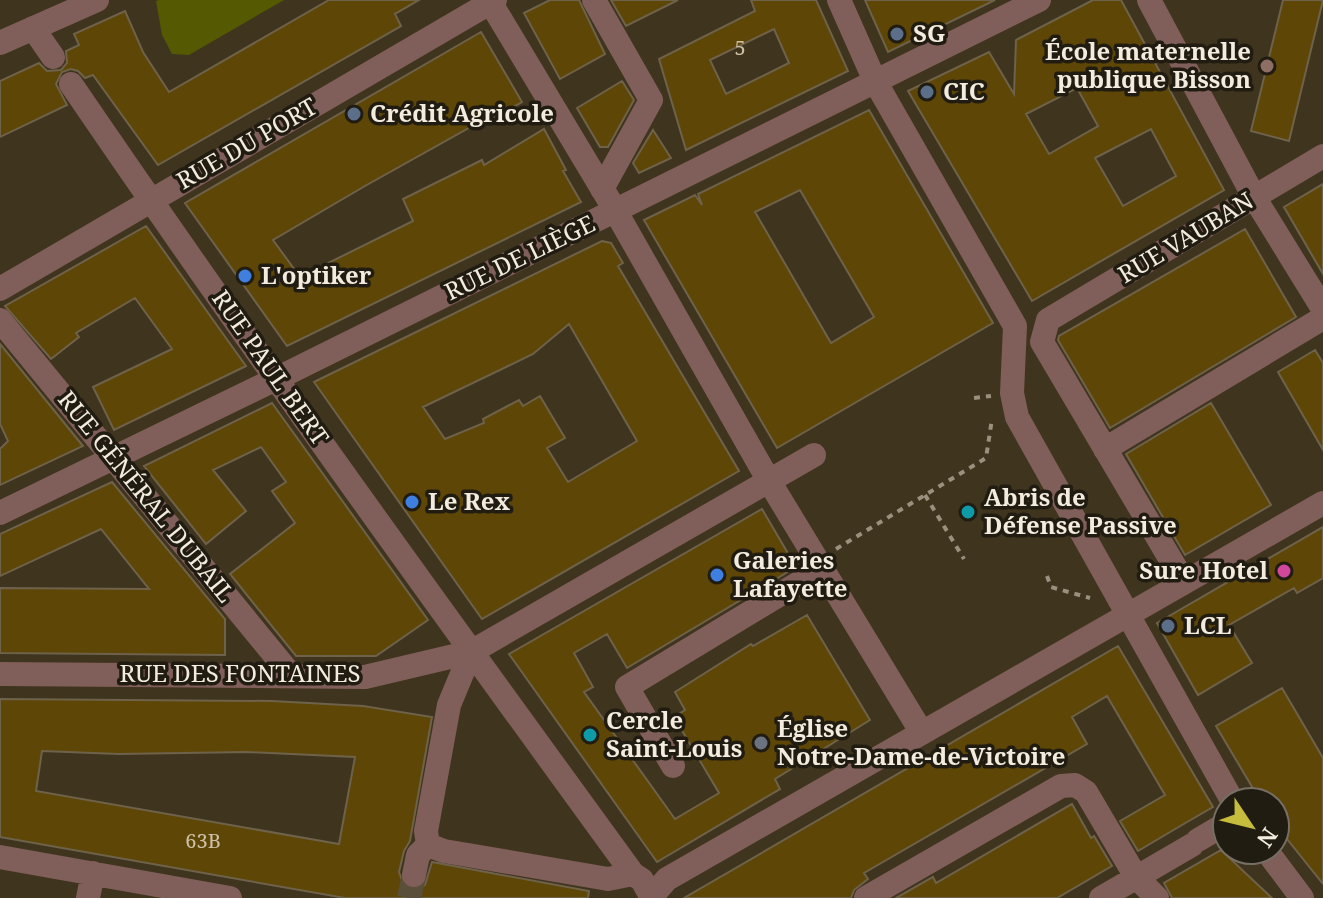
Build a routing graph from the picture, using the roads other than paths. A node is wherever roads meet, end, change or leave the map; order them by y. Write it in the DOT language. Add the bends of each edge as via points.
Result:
graph roads {
  1 [pos="97,0"];
  2 [pos="594,0"];
  3 [pos="839,0"];
  4 [pos="1039,0"];
  5 [pos="1149,0"];
  6 [pos="491,1"];
  7 [pos="33,28"];
  8 [pos="1,40"];
  9 [pos="53,57"];
  10 [pos="875,81"];
  11 [pos="71,84"];
  12 [pos="1323,156"];
  13 [pos="602,189"];
  14 [pos="1254,197"];
  15 [pos="151,201"];
  16 [pos="615,210"];
  17 [pos="0,289"];
  18 [pos="1323,309"];
  19 [pos="1323,318"];
  20 [pos="0,320"];
  21 [pos="278,378"];
  22 [pos="1105,449"];
  23 [pos="814,455"];
  24 [pos="113,458"];
  25 [pos="769,481"];
  26 [pos="1323,503"];
  27 [pos="0,513"];
  28 [pos="819,565"];
  29 [pos="1184,582"];
  30 [pos="1117,621"];
  31 [pos="471,652"];
  32 [pos="0,674"];
  33 [pos="291,675"];
  34 [pos="922,733"];
  35 [pos="673,766"];
  36 [pos="1223,786"];
  37 [pos="1211,832"];
  38 [pos="428,845"];
  39 [pos="0,857"];
  40 [pos="1278,866"];
  41 [pos="93,873"];
  42 [pos="633,874"];
  43 [pos="414,875"];
  44 [pos="1136,877"];
  45 [pos="652,897"];
  46 [pos="88,898"];
  47 [pos="230,898"];
  48 [pos="866,898"];
  49 [pos="1101,898"];
  50 [pos="1157,898"];
  51 [pos="1302,898"];
  1 -- 7 [label="street"];
  2 -- 13 [label="street" via="651,100"];
  3 -- 10 [label="street"];
  4 -- 10 [label="street, RUE DE LIÈGE"];
  5 -- 14 [label="street"];
  6 -- 13 [label="street"];
  6 -- 15 [label="street, RUE DU PORT"];
  7 -- 8 [label="street"];
  7 -- 9 [label="street"];
  10 -- 16 [label="street, RUE DE LIÈGE"];
  10 -- 30 [label="street" via="1015,326 1012,393 1017,417"];
  11 -- 15 [label="street, RUE PAUL BERT"];
  12 -- 14 [label="street, RUE VAUBAN"];
  13 -- 16 [label="street"];
  14 -- 18 [label="street"];
  14 -- 22 [label="street, RUE VAUBAN" via="1048,320 1042,342"];
  15 -- 17 [label="street, RUE DU PORT"];
  15 -- 21 [label="street, RUE PAUL BERT"];
  16 -- 21 [label="street, RUE DE LIÈGE"];
  16 -- 25 [label="street"];
  19 -- 22 [label="street"];
  20 -- 24 [label="street, RUE GÉNÉRAL DUBAIL"];
  21 -- 24 [label="street, RUE DE LIÈGE"];
  21 -- 31 [label="street, RUE PAUL BERT"];
  22 -- 29 [label="street"];
  23 -- 25 [label="street, RUE DES FONTAINES"];
  24 -- 27 [label="street, RUE DE LIÈGE"];
  24 -- 33 [label="street, RUE GÉNÉRAL DUBAIL"];
  25 -- 28 [label="street"];
  25 -- 31 [label="street, RUE DES FONTAINES"];
  26 -- 29 [label="street"];
  28 -- 34 [label="street"];
  28 -- 35 [label="street" via="627,687"];
  29 -- 30 [label="street"];
  30 -- 34 [label="street"];
  30 -- 36 [label="street"];
  31 -- 33 [label="street, RUE DES FONTAINES" via="365,677"];
  31 -- 38 [label="street" via="449,705 426,831"];
  31 -- 42 [label="street, RUE PAUL BERT"];
  32 -- 33 [label="street, RUE DES FONTAINES"];
  34 -- 45 [label="street" via="667,879"];
  37 -- 44 [label="street"];
  38 -- 42 [label="street" via="608,879"];
  38 -- 43 [label="street" via="418,855"];
  39 -- 41 [label="street"];
  40 -- 51 [label="street"];
  41 -- 46 [label="street"];
  41 -- 47 [label="street"];
  42 -- 45 [label="street, RUE PAUL BERT"];
  44 -- 48 [label="street" via="1086,792 1075,785 1061,786"];
  44 -- 49 [label="street"];
  44 -- 50 [label="street"];
}
